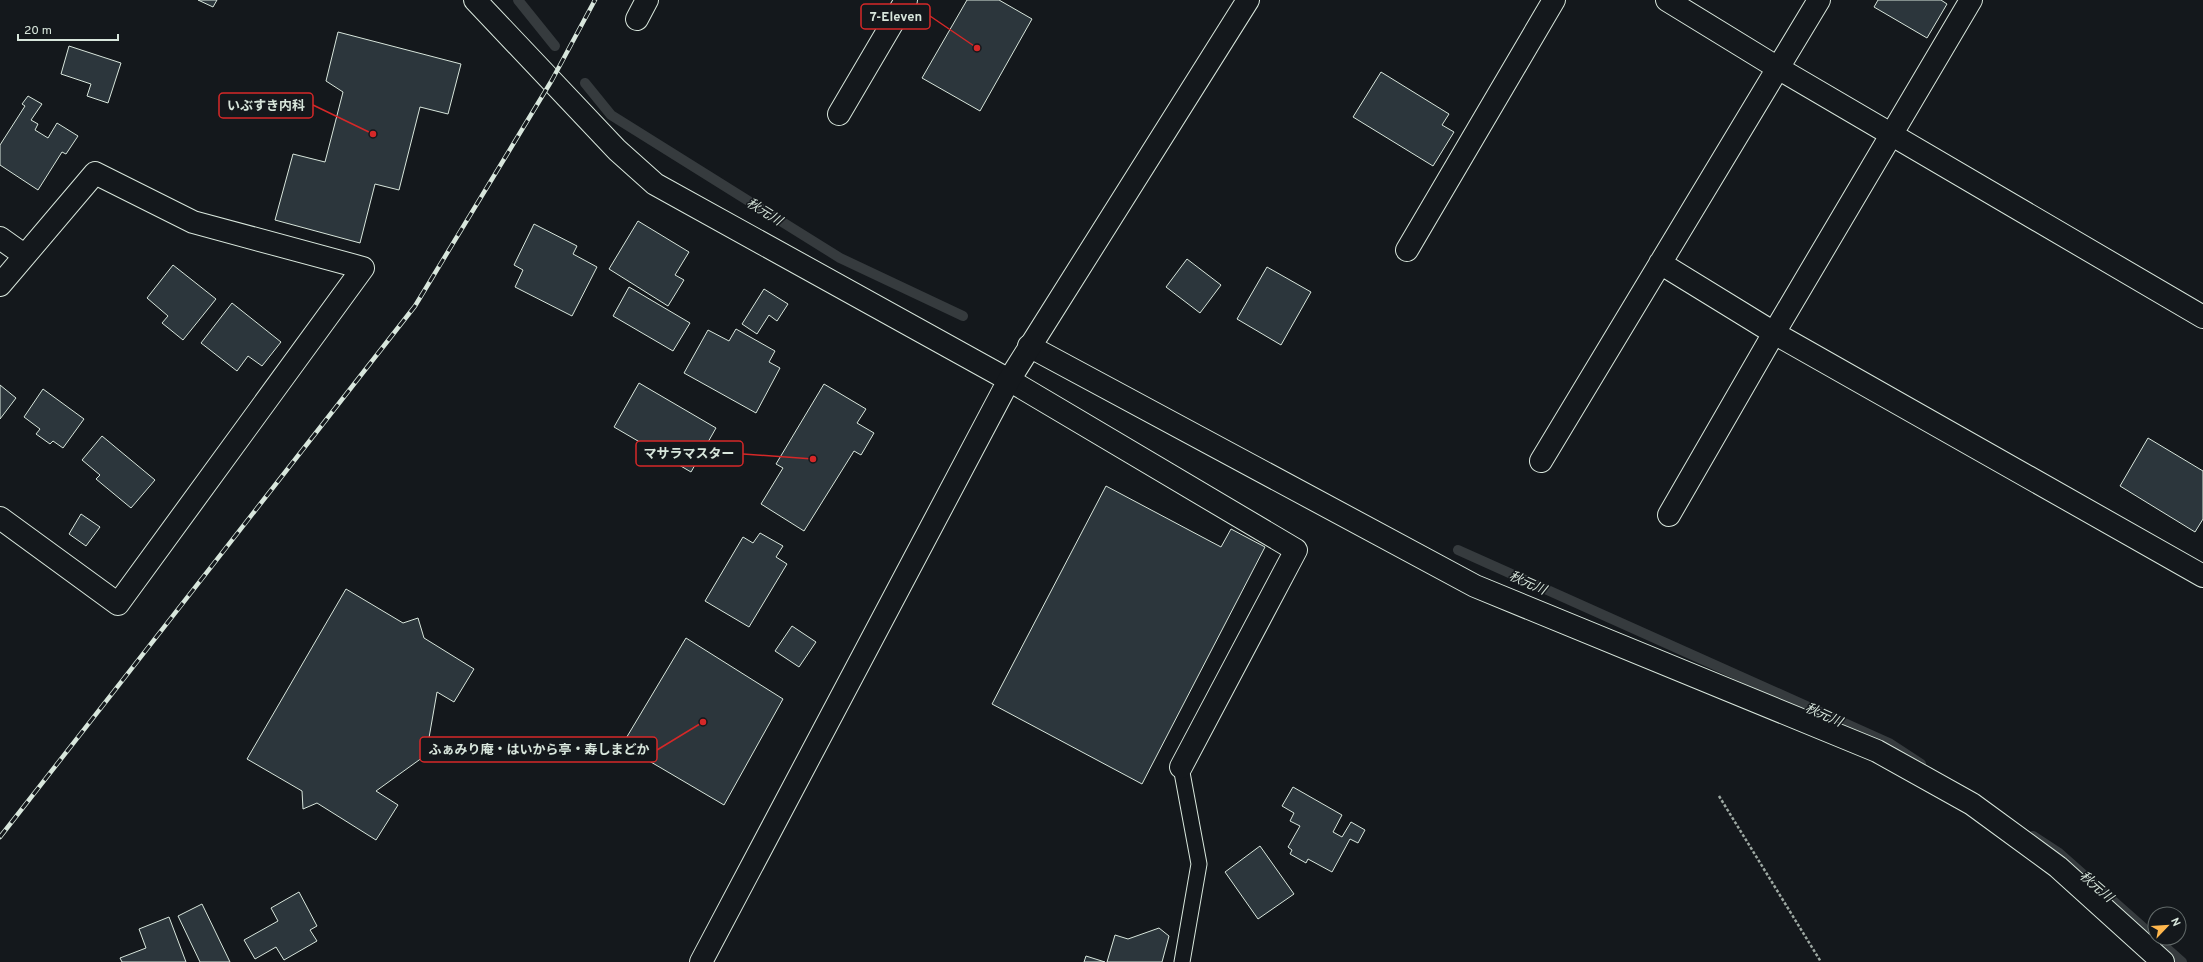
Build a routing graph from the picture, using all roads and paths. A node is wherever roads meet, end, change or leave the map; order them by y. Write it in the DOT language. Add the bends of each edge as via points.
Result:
graph roads {
  1 [pos="475,0"];
  2 [pos="646,0"];
  3 [pos="906,0"];
  4 [pos="1248,0"];
  5 [pos="1554,0"];
  6 [pos="1667,0"];
  7 [pos="1819,0"];
  8 [pos="1971,0"];
  9 [pos="637,19"];
  10 [pos="1778,68"];
  11 [pos="839,114"];
  12 [pos="1892,135"];
  13 [pos="0,238"];
  14 [pos="1407,250"];
  15 [pos="24,254"];
  16 [pos="1660,264"];
  17 [pos="0,285"];
  18 [pos="2203,317"];
  19 [pos="1774,333"];
  20 [pos="1030,346"];
  21 [pos="1009,380"];
  22 [pos="1541,461"];
  23 [pos="1669,515"];
  24 [pos="0,518"];
  25 [pos="2201,571"];
  26 [pos="1181,767"];
  27 [pos="1719,796"];
  28 [pos="701,962"];
  29 [pos="1182,962"];
  30 [pos="1821,962"];
  31 [pos="2163,962"];
  1 -- 21 [label="street" via="617,150 655,184"];
  2 -- 9 [label="street"];
  3 -- 11 [label="street"];
  4 -- 20 [label="street"];
  5 -- 14 [label="street"];
  6 -- 10 [label="street"];
  7 -- 10 [label="street"];
  8 -- 12 [label="street"];
  10 -- 12 [label="street"];
  10 -- 16 [label="street"];
  12 -- 18 [label="street"];
  12 -- 19 [label="street"];
  13 -- 15 [label="street"];
  15 -- 17 [label="street"];
  15 -- 24 [label="street" via="95,173 192,222 363,268 118,604"];
  16 -- 19 [label="street"];
  16 -- 22 [label="street"];
  19 -- 23 [label="street"];
  19 -- 25 [label="street"];
  20 -- 21 [label="street"];
  20 -- 31 [label="street" via="1475,586 1877,752 1972,804 2058,867"];
  21 -- 26 [label="street" via="1296,550"];
  21 -- 28 [label="street"];
  26 -- 29 [label="lane" via="1199,864"];
  27 -- 30 [label="path"];
}
